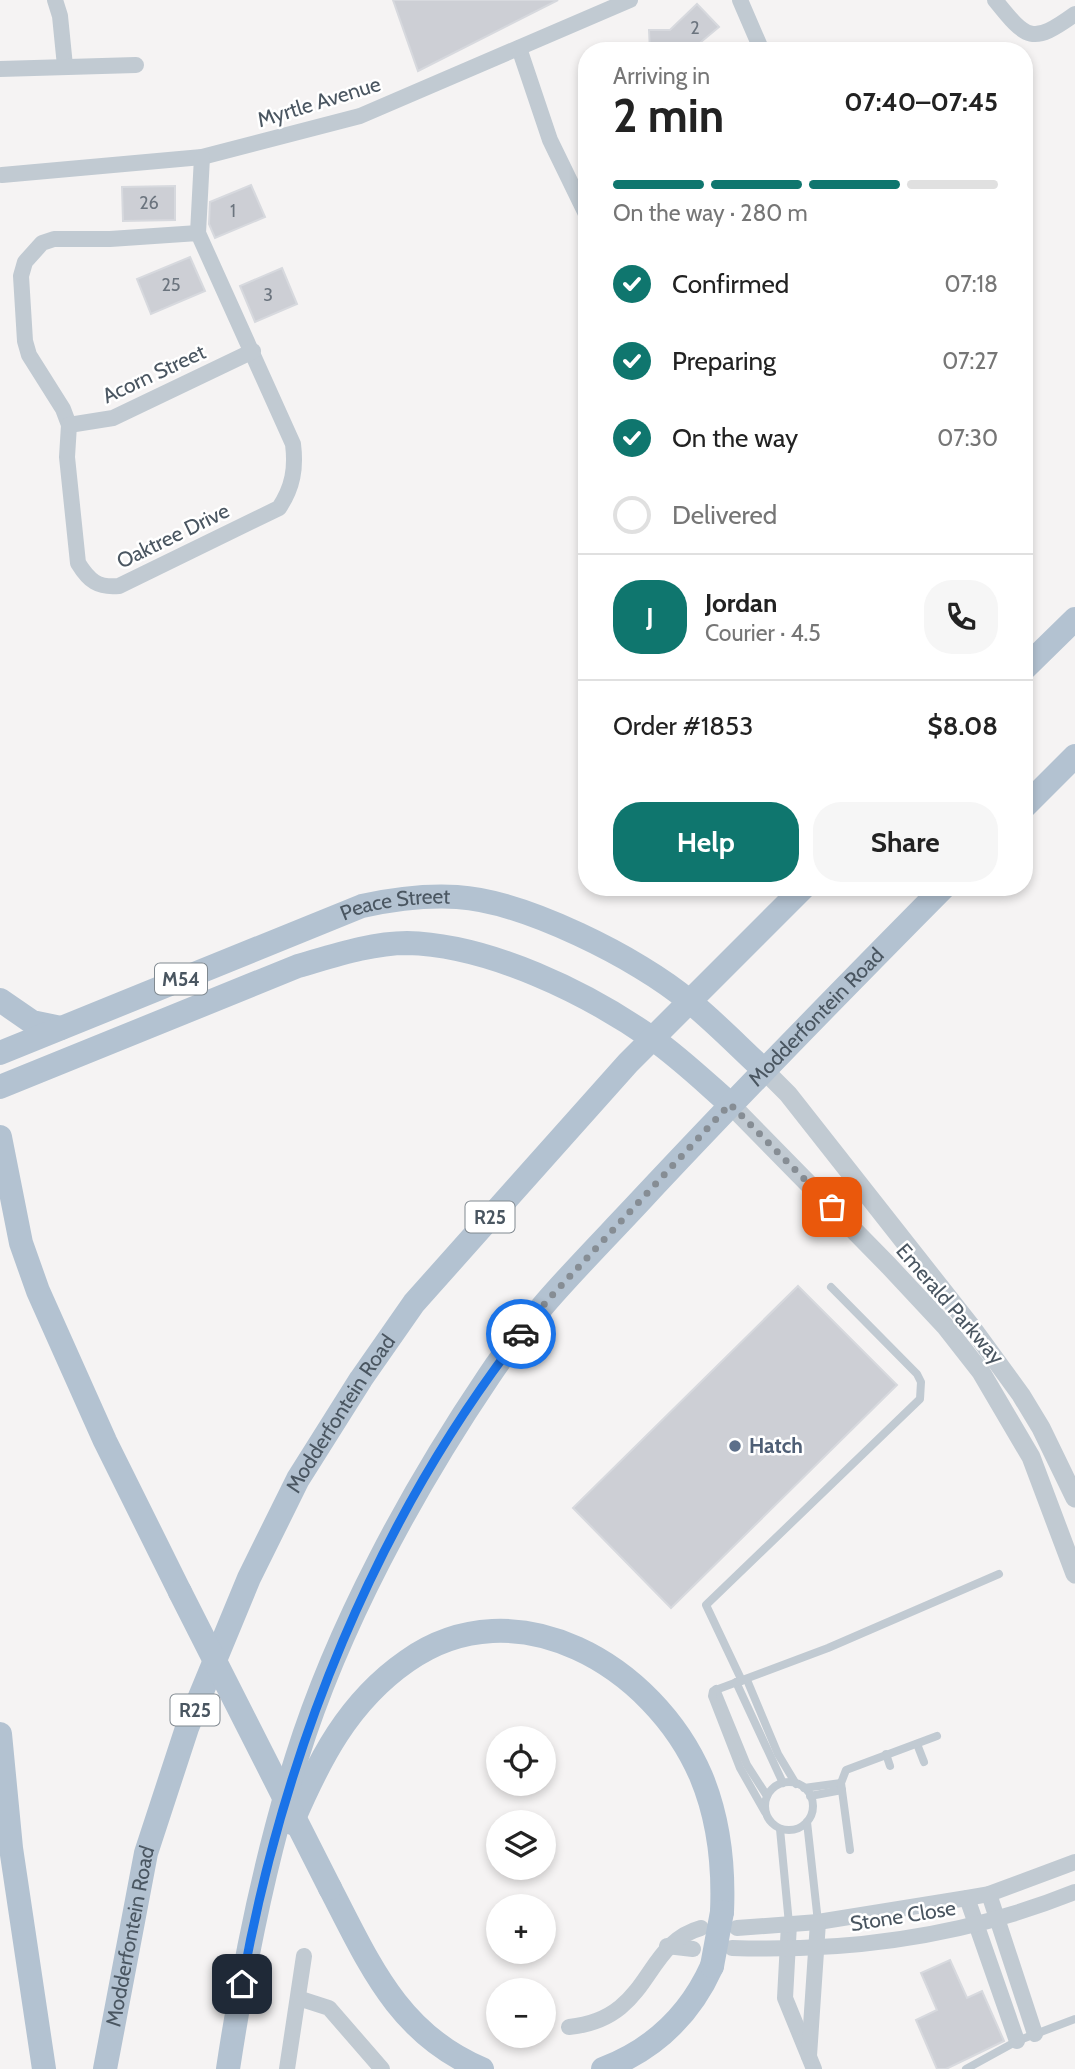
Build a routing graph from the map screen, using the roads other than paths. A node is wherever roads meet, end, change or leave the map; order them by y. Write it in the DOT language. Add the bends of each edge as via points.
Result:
graph roads {
  1 [pos="55,0"];
  2 [pos="630,0"];
  3 [pos="740,0"];
  4 [pos="995,0"];
  5 [pos="1075,14"];
  6 [pos="758,42"];
  7 [pos="519,48"];
  8 [pos="136,65"];
  9 [pos="65,66"];
  10 [pos="0,69"];
  11 [pos="202,157"];
  12 [pos="2,175"];
  13 [pos="578,198"];
  14 [pos="198,233"];
  15 [pos="253,351"];
  16 [pos="69,425"];
  17 [pos="1075,619"];
  18 [pos="1033,660"];
  19 [pos="1075,756"];
  20 [pos="1033,798"];
  21 [pos="795,896"];
  22 [pos="935,896"];
  23 [pos="0,999"];
  24 [pos="690,1001"];
  25 [pos="62,1028"];
  26 [pos="653,1039"];
  27 [pos="0,1053"];
  28 [pos="764,1070"];
  29 [pos="0,1087"];
  30 [pos="730,1104"];
  31 [pos="0,1137"];
  32 [pos="831,1287"];
  33 [pos="1075,1498"];
  34 [pos="999,1574"];
  35 [pos="1075,1574"];
  36 [pos="742,1681"];
  37 [pos="716,1689"];
  38 [pos="0,1734"];
  39 [pos="937,1736"];
  40 [pos="917,1744"];
  41 [pos="886,1754"];
  42 [pos="924,1762"];
  43 [pos="890,1766"];
  44 [pos="783,1783"];
  45 [pos="800,1786"];
  46 [pos="841,1787"];
  47 [pos="767,1796"];
  48 [pos="810,1796"];
  49 [pos="765,1812"];
  50 [pos="807,1822"];
  51 [pos="780,1829"];
  52 [pos="850,1850"];
  53 [pos="1075,1862"];
  54 [pos="1075,1892"];
  55 [pos="989,1894"];
  56 [pos="967,1898"];
  57 [pos="255,1912"];
  58 [pos="730,1920"];
  59 [pos="997,1921"];
  60 [pos="818,1922"];
  61 [pos="789,1924"];
  62 [pos="977,1926"];
  63 [pos="701,1928"];
  64 [pos="667,1946"];
  65 [pos="693,1948"];
  66 [pos="732,1948"];
  67 [pos="786,1950"];
  68 [pos="818,1950"];
  69 [pos="304,1956"];
  70 [pos="298,1998"];
  71 [pos="1075,2019"];
  72 [pos="569,2027"];
  73 [pos="1035,2034"];
  74 [pos="1017,2041"];
  75 [pos="811,2063"];
  76 [pos="44,2069"];
  77 [pos="105,2069"];
  78 [pos="228,2069"];
  79 [pos="287,2069"];
  80 [pos="382,2069"];
  81 [pos="482,2069"];
  82 [pos="603,2069"];
  83 [pos="966,2069"];
  1 -- 9 [label="street"];
  2 -- 7 [label="street, Myrtle Avenue"];
  3 -- 6 [label="street"];
  4 -- 5 [label="street" via="1028,36 1040,36"];
  7 -- 11 [label="street, Myrtle Avenue" via="360,116"];
  7 -- 13 [label="street" via="550,140"];
  8 -- 9 [label="street"];
  9 -- 10 [label="street"];
  11 -- 12 [label="street, Myrtle Avenue"];
  11 -- 14 [label="street, Oaktree Drive"];
  14 -- 15 [label="street, Oaktree Drive"];
  14 -- 16 [label="street, Oaktree Drive" via="54,239 42,243 26,262 21,276 25,341"];
  15 -- 16 [label="street, Acorn Street" via="113,418"];
  15 -- 16 [label="street, Oaktree Drive" via="293,444 295,465 288,496 279,508 119,586 94,583 78,563 67,457"];
  17 -- 18 [label="main road"];
  19 -- 20 [label="main road"];
  21 -- 24 [label="main road, Modderfontein Road / R25"];
  22 -- 28 [label="main road, Modderfontein Road"];
  23 -- 25 [label="main road" via="32,1022"];
  24 -- 25 [label="main road, Peace Street / M54" via="579,935 506,907 460,897 411,896 362,906"];
  24 -- 26 [label="main road, Modderfontein Road / R25"];
  24 -- 28 [label="main road, Peace Street / M54"];
  25 -- 27 [label="main road, Peace Street / M54"];
  26 -- 29 [label="main road, Peace Street / M54" via="507,961 452,946 404,943 298,966"];
  26 -- 30 [label="main road, Peace Street / M54"];
  26 -- 77 [label="main road, Modderfontein Road / R25" via="414,1303 298,1479 248,1578 187,1728 146,1853"];
  28 -- 30 [label="main road, Modderfontein Road"];
  28 -- 33 [label="street, Emerald Parkway" via="788,1094 999,1364 1041,1428"];
  30 -- 35 [label="street, Emerald Parkway" via="945,1326 981,1372 1031,1457"];
  30 -- 57 [label="main road, Modderfontein Road" via="546,1302 490,1374 430,1471 388,1543 297,1755"];
  31 -- 81 [label="main road, bridge" via="21,1243 38,1291 105,1441 330,1888 380,1980 405,2015 455,2058"];
  32 -- 36 [label="lane" via="917,1374 920,1399 706,1605"];
  34 -- 36 [label="lane"];
  36 -- 37 [label="lane"];
  36 -- 44 [label="lane"];
  36 -- 45 [label="lane" via="778,1754"];
  37 -- 47 [label="lane" via="747,1765"];
  37 -- 49 [label="lane" via="712,1696 740,1768"];
  38 -- 76 [label="main road" via="11,1848"];
  39 -- 40 [label="lane"];
  40 -- 41 [label="lane"];
  40 -- 42 [label="lane"];
  41 -- 43 [label="lane"];
  41 -- 46 [label="lane" via="845,1770"];
  44 -- 45 [label="lane"];
  44 -- 47 [label="lane"];
  45 -- 46 [label="lane"];
  45 -- 48 [label="lane"];
  46 -- 48 [label="lane"];
  46 -- 52 [label="lane"];
  47 -- 49 [label="lane"];
  48 -- 50 [label="lane" via="812,1810"];
  49 -- 51 [label="lane"];
  50 -- 51 [label="lane" via="795,1830"];
  50 -- 60 [label="lane"];
  51 -- 61 [label="lane"];
  53 -- 55 [label="street, Stone Close"];
  54 -- 59 [label="street, Stone Close"];
  55 -- 56 [label="street, Stone Close"];
  55 -- 59 [label="street"];
  56 -- 60 [label="street, Stone Close"];
  56 -- 62 [label="street"];
  57 -- 58 [label="main road" via="341,1724 407,1660 447,1639 507,1631 567,1642 594,1654 620,1672 670,1723 701,1776 713,1812"];
  57 -- 78 [label="main road, Modderfontein Road"];
  58 -- 61 [label="street, Stone Close"];
  58 -- 82 [label="main road, bridge" via="702,1989 685,2013 657,2040"];
  59 -- 62 [label="street, Stone Close"];
  59 -- 73 [label="street"];
  60 -- 61 [label="street, Stone Close"];
  60 -- 68 [label="street"];
  61 -- 67 [label="street"];
  62 -- 68 [label="street, Stone Close"];
  62 -- 74 [label="street"];
  63 -- 64 [label="street"];
  64 -- 65 [label="street"];
  64 -- 72 [label="street" via="643,1984 618,2009 591,2025"];
  66 -- 67 [label="street, Stone Close"];
  67 -- 68 [label="street, Stone Close"];
  67 -- 75 [label="street" via="785,1998"];
  68 -- 75 [label="street"];
  69 -- 70 [label="street"];
  70 -- 79 [label="street"];
  70 -- 80 [label="street" via="330,2008"];
  71 -- 73 [label="lane"];
  73 -- 74 [label="lane"];
  74 -- 83 [label="lane"];
}
